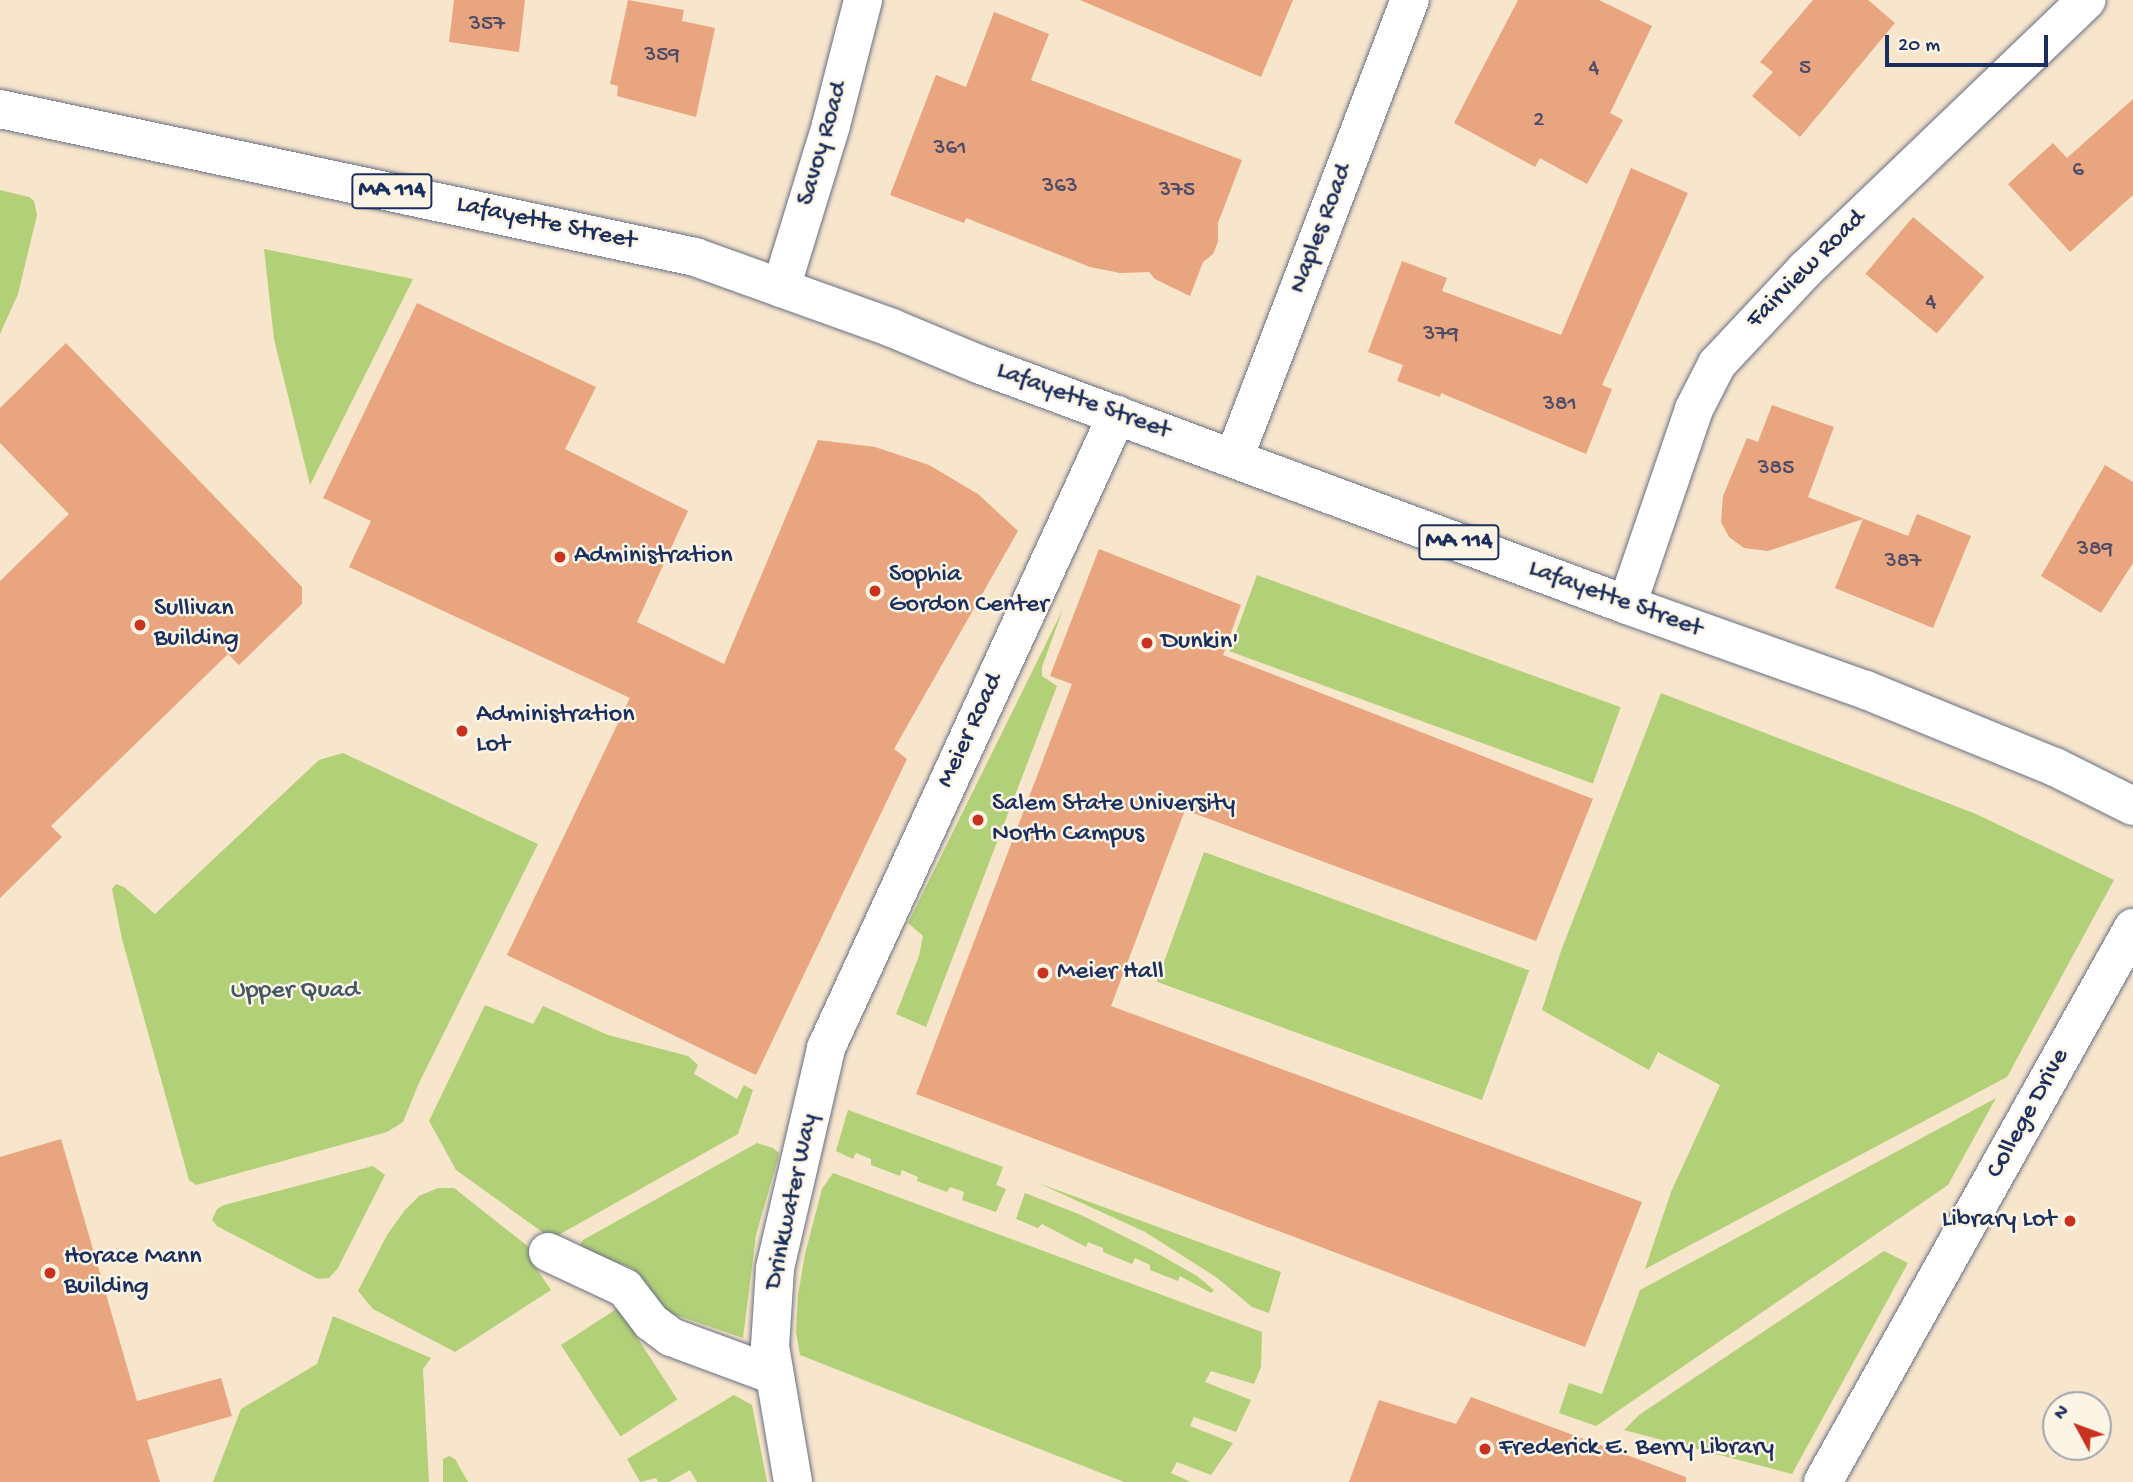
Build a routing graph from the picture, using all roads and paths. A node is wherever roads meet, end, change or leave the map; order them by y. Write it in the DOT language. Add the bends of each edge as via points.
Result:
graph roads {
  1 [pos="863,0"];
  2 [pos="1410,0"];
  3 [pos="2087,0"];
  4 [pos="0,109"];
  5 [pos="781,288"];
  6 [pos="1116,415"];
  7 [pos="1234,458"];
  8 [pos="1627,605"];
  9 [pos="2133,806"];
  10 [pos="2133,929"];
  11 [pos="826,1048"];
  12 [pos="548,1252"];
  13 [pos="775,1375"];
  14 [pos="793,1482"];
  15 [pos="1823,1482"];
  1 -- 5 [label="street, Savoy Road"];
  2 -- 7 [label="street, Naples Road"];
  3 -- 8 [label="street, Fairview Road" via="1805,270 1717,364 1694,409"];
  4 -- 5 [label="street, Lafayette Street / MA 114" via="682,254"];
  5 -- 6 [label="street, Lafayette Street / MA 114"];
  6 -- 7 [label="street, Lafayette Street / MA 114"];
  6 -- 11 [label="street, Meier Road"];
  7 -- 8 [label="street, Lafayette Street / MA 114"];
  8 -- 9 [label="street, Lafayette Street / MA 114" via="1866,690 2055,767"];
  10 -- 15 [label="street, College Drive"];
  11 -- 13 [label="street, Drinkwater Way" via="775,1268 770,1346"];
  12 -- 13 [label="street" via="625,1289 671,1338"];
  13 -- 14 [label="street, Drinkwater Way"];
}
